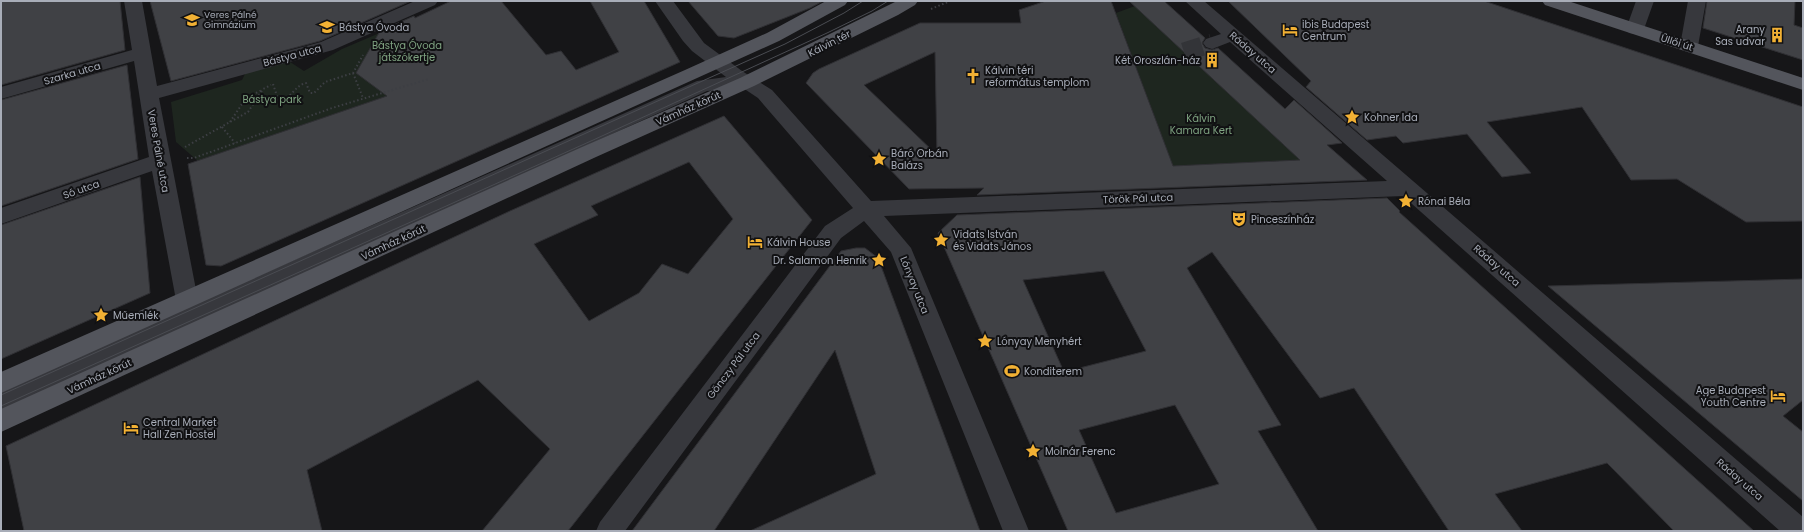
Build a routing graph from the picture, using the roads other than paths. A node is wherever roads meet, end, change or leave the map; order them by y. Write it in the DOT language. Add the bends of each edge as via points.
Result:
graph roads {
  1 [pos="133,1"];
  2 [pos="430,1"];
  3 [pos="664,1"];
  4 [pos="839,1"];
  5 [pos="909,1"];
  6 [pos="1194,1"];
  7 [pos="1551,1"];
  8 [pos="1645,1"];
  9 [pos="1697,1"];
  10 [pos="1634,28"];
  11 [pos="1234,35"];
  12 [pos="1212,43"];
  13 [pos="1689,46"];
  14 [pos="143,53"];
  15 [pos="718,62"];
  16 [pos="747,82"];
  17 [pos="1803,84"];
  18 [pos="704,85"];
  19 [pos="1,93"];
  20 [pos="149,94"];
  21 [pos="160,161"];
  22 [pos="1408,188"];
  23 [pos="867,209"];
  24 [pos="1,216"];
  25 [pos="187,300"];
  26 [pos="1,383"];
  27 [pos="1,401"];
  28 [pos="1,421"];
  29 [pos="609,531"];
  30 [pos="1016,531"];
  31 [pos="1799,531"];
  1 -- 14 [label="street, Veres Pálné utca"];
  2 -- 20 [label="street, Bástya utca" via="327,46"];
  3 -- 15 [label="street, Lónyay utca" via="689,37"];
  4 -- 15 [label="main road" via="773,37"];
  5 -- 16 [label="main road, Kálvin tér"];
  6 -- 11 [label="street, Ráday utca"];
  7 -- 10 [label="main road, Üllői út"];
  8 -- 10 [label="street"];
  9 -- 13 [label="street"];
  10 -- 13 [label="main road, Üllői út"];
  11 -- 12 [label="street"];
  11 -- 22 [label="street, Ráday utca"];
  13 -- 17 [label="main road, Üllői út"];
  14 -- 19 [label="street, Szarka utca"];
  14 -- 20 [label="street, Veres Pálné utca"];
  15 -- 16 [label="street, Lónyay utca"];
  15 -- 18 [label="street, Vámház körút"];
  15 -- 25 [label="main road"];
  16 -- 18 [label="street, Vámház körút"];
  16 -- 23 [label="street, Lónyay utca" via="766,94"];
  16 -- 28 [label="main road, Vámház körút" via="588,152"];
  18 -- 27 [label="street, Vámház körút"];
  20 -- 21 [label="street, Veres Pálné utca"];
  21 -- 24 [label="street, Só utca"];
  21 -- 25 [label="street, Veres Pálné utca"];
  22 -- 23 [label="street, Török Pál utca"];
  22 -- 31 [label="street, Ráday utca"];
  23 -- 29 [label="street, Gönczy Pál utca" via="833,232"];
  23 -- 30 [label="street, Lónyay utca" via="900,248"];
  25 -- 26 [label="main road"];
}
